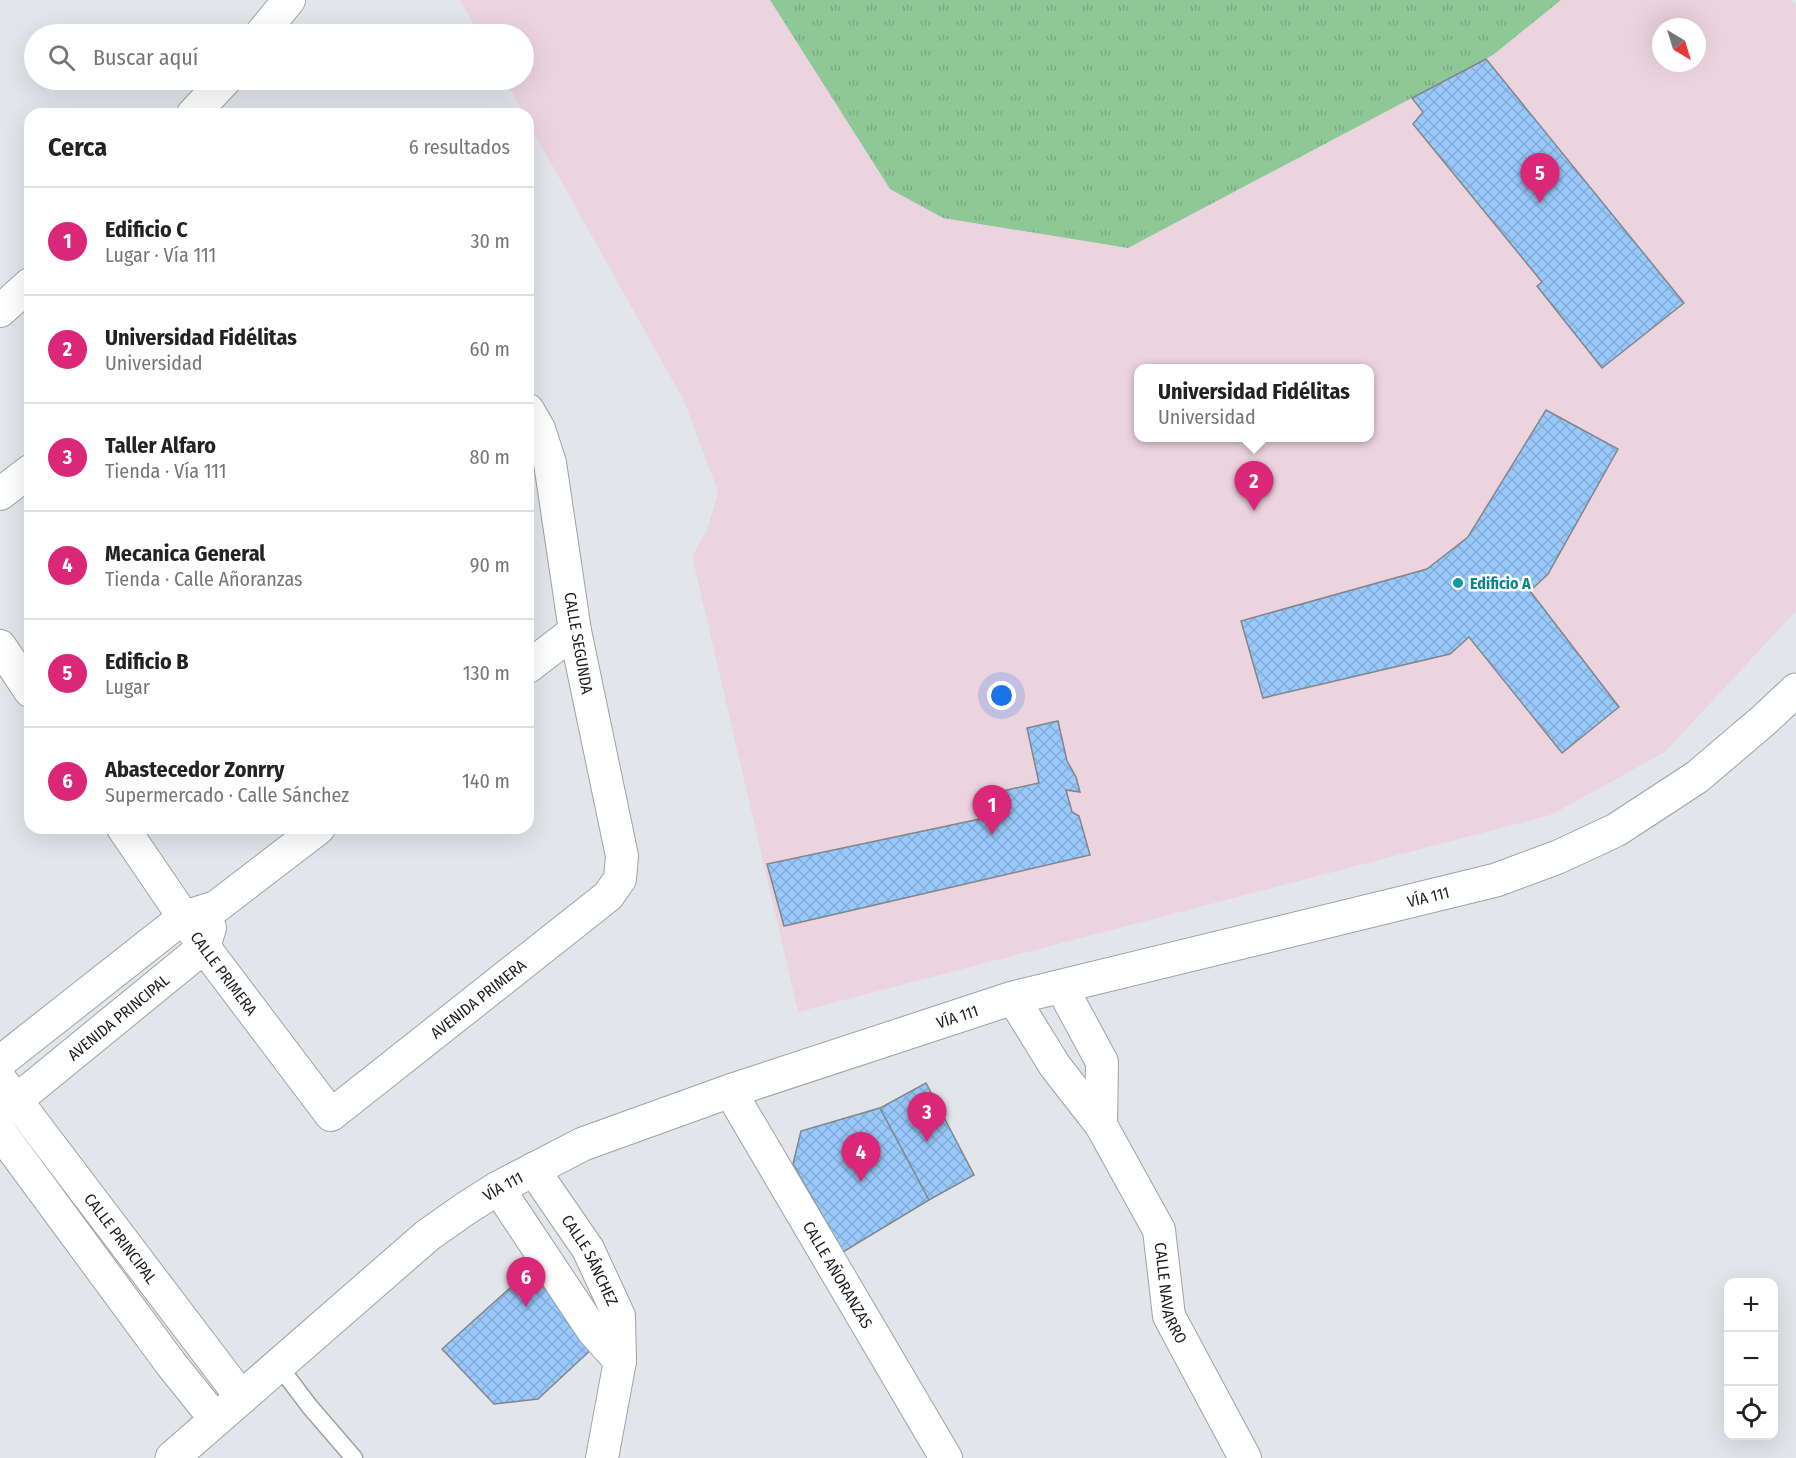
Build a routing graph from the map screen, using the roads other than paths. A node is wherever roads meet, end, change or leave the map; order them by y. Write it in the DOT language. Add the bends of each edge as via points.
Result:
graph roads {
  1 [pos="289,0"];
  2 [pos="269,24"];
  3 [pos="215,90"];
  4 [pos="198,108"];
  5 [pos="24,289"];
  6 [pos="0,311"];
  7 [pos="534,421"];
  8 [pos="24,476"];
  9 [pos="0,494"];
  10 [pos="575,631"];
  11 [pos="0,646"];
  12 [pos="534,662"];
  13 [pos="24,682"];
  14 [pos="1796,690"];
  15 [pos="127,834"];
  16 [pos="311,834"];
  17 [pos="620,879"];
  18 [pos="216,908"];
  19 [pos="184,917"];
  20 [pos="204,947"];
  21 [pos="1061,986"];
  22 [pos="1013,998"];
  23 [pos="0,1062"];
  24 [pos="730,1091"];
  25 [pos="6,1098"];
  26 [pos="331,1116"];
  27 [pos="1101,1125"];
  28 [pos="0,1132"];
  29 [pos="533,1169"];
  30 [pos="498,1188"];
  31 [pos="620,1360"];
  32 [pos="279,1366"];
  33 [pos="242,1398"];
  34 [pos="216,1420"];
  35 [pos="172,1458"];
  36 [pos="354,1458"];
  37 [pos="602,1458"];
  38 [pos="946,1458"];
  39 [pos="1245,1458"];
  1 -- 2 [label="street"];
  3 -- 4 [label="street"];
  5 -- 6 [label="street"];
  7 -- 10 [label="street, CALLE SEGUNDA" via="550,463"];
  8 -- 9 [label="street"];
  10 -- 12 [label="street"];
  10 -- 17 [label="street, CALLE SEGUNDA" via="622,856"];
  11 -- 13 [label="street"];
  14 -- 21 [label="main road, VÍA 111" via="1697,777 1616,830 1558,857 1497,880"];
  15 -- 19 [label="street, CALLE PRIMERA"];
  16 -- 18 [label="street"];
  17 -- 26 [label="street, AVENIDA PRIMERA" via="608,896"];
  18 -- 19 [label="street"];
  18 -- 20 [label="street"];
  19 -- 20 [label="street, CALLE PRIMERA"];
  19 -- 23 [label="street"];
  20 -- 25 [label="street, AVENIDA PRINCIPAL"];
  20 -- 26 [label="street, CALLE PRIMERA"];
  21 -- 22 [label="main road, VÍA 111"];
  21 -- 27 [label="street, CALLE NAVARRO" via="1102,1062"];
  22 -- 24 [label="main road, VÍA 111"];
  22 -- 27 [label="street, CALLE NAVARRO" via="1055,1066"];
  24 -- 29 [label="main road, VÍA 111" via="583,1144"];
  24 -- 38 [label="street, CALLE AÑORANZAS"];
  25 -- 33 [label="street, CALLE PRINCIPAL"];
  27 -- 39 [label="street, CALLE NAVARRO" via="1159,1230 1169,1316"];
  28 -- 34 [label="street, CALLE PRINCIPAL"];
  29 -- 30 [label="main road, VÍA 111"];
  29 -- 31 [label="street, CALLE SÁNCHEZ" via="588,1249 619,1316"];
  30 -- 31 [label="street, CALLE SÁNCHEZ" via="593,1331"];
  30 -- 32 [label="main road, VÍA 111" via="428,1235"];
  31 -- 37 [label="street, CALLE SÁNCHEZ"];
  32 -- 33 [label="main road, VÍA 111"];
  32 -- 36 [label="lane"];
  33 -- 34 [label="main road, VÍA 111"];
  34 -- 35 [label="main road, VÍA 111"];
}
